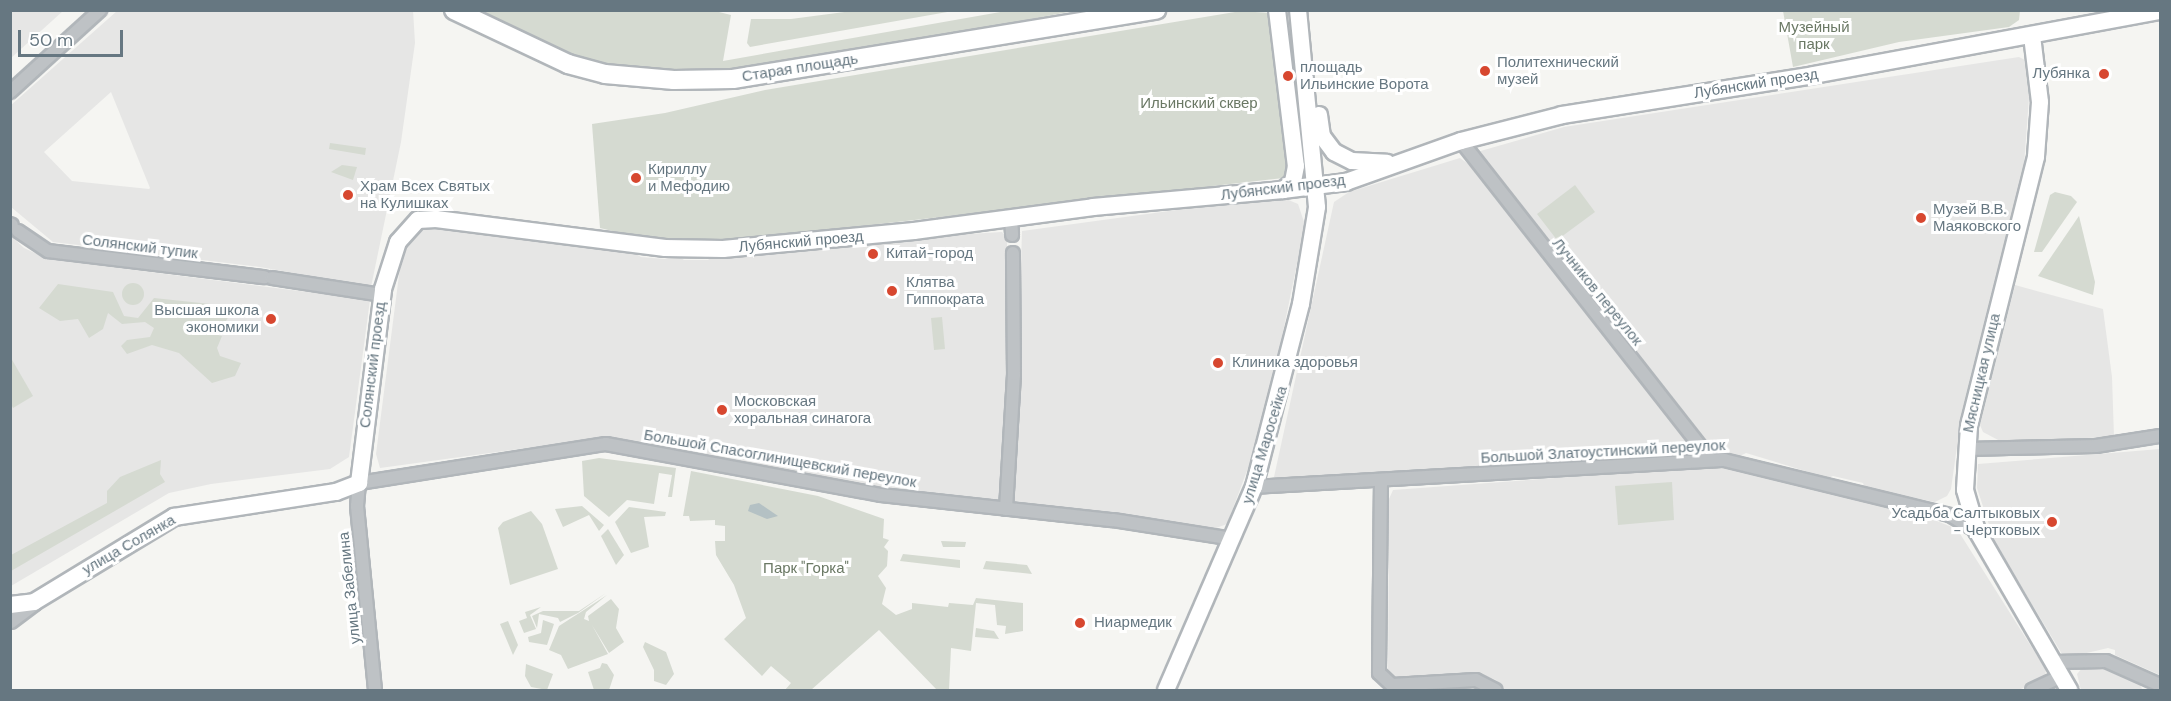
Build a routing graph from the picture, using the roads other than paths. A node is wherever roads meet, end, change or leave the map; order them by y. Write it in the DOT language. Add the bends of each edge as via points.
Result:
graph roads {
  1 [pos="100,10"];
  2 [pos="454,10"];
  3 [pos="1156,10"];
  4 [pos="1277,10"];
  5 [pos="1298,10"];
  6 [pos="2160,11"];
  7 [pos="2032,36"];
  8 [pos="1304,58"];
  9 [pos="10,92"];
  10 [pos="1461,141"];
  11 [pos="1415,159"];
  12 [pos="1316,186"];
  13 [pos="1283,190"];
  14 [pos="14,227"];
  15 [pos="395,249"];
  16 [pos="1013,252"];
  17 [pos="382,295"];
  18 [pos="2160,436"];
  19 [pos="1966,449"];
  20 [pos="1711,460"];
  21 [pos="1381,480"];
  22 [pos="359,483"];
  23 [pos="1254,487"];
  24 [pos="1006,508"];
  25 [pos="1977,531"];
  26 [pos="1233,539"];
  27 [pos="33,602"];
  28 [pos="10,605"];
  29 [pos="10,620"];
  30 [pos="2061,676"];
  31 [pos="2160,685"];
  32 [pos="375,690"];
  33 [pos="1166,690"];
  34 [pos="1496,690"];
  35 [pos="2032,690"];
  1 -- 9 [label="street"];
  2 -- 3 [label="main road, Старая площадь" via="568,64 636,79 683,80 733,79"];
  4 -- 13 [label="main road" via="1296,166 1293,182"];
  5 -- 8 [label="main road"];
  6 -- 7 [label="main road, Лубянский проезд"];
  7 -- 10 [label="main road, Лубянский проезд" via="1573,113"];
  7 -- 19 [label="main road, Мясницкая улица" via="2040,102 2034,174 1992,329"];
  8 -- 11 [label="main road" via="1317,93 1322,136 1330,149 1359,162"];
  8 -- 12 [label="main road"];
  10 -- 11 [label="main road, Лубянский проезд"];
  10 -- 20 [label="street, Лучников переулок"];
  11 -- 12 [label="main road, Лубянский проезд" via="1346,182"];
  12 -- 13 [label="main road, Лубянский проезд"];
  12 -- 23 [label="main road, улица Маросейка" via="1317,224 1302,304"];
  13 -- 15 [label="main road, Лубянский проезд" via="1093,207 1012,227 723,249 665,249 427,219 410,225"];
  14 -- 17 [label="street, Солянский тупик" via="48,251"];
  15 -- 17 [label="main road, Солянский проезд"];
  16 -- 24 [label="street" via="1014,374"];
  17 -- 22 [label="main road, Солянский проезд"];
  18 -- 19 [label="street" via="2096,446"];
  19 -- 25 [label="main road, Мясницкая улица" via="1965,490"];
  20 -- 21 [label="street, Большой Златоустинский переулок"];
  20 -- 25 [label="street, Большой Златоустинский переулок" via="1911,504 1950,515"];
  21 -- 23 [label="street, Большой Златоустинский переулок"];
  21 -- 34 [label="street" via="1379,673 1392,685 1476,680"];
  22 -- 24 [label="street, Большой Спасоглинищевский переулок" via="606,444 881,495"];
  22 -- 27 [label="main road, улица Солянка" via="336,492 174,517"];
  22 -- 32 [label="street, улица Забелина" via="357,506"];
  23 -- 26 [label="main road, улица Маросейка"];
  24 -- 26 [label="street, Большой Спасоглинищевский переулок" via="1168,526"];
  25 -- 30 [label="main road, Мясницкая улица"];
  26 -- 33 [label="main road, улица Маросейка"];
  27 -- 28 [label="main road, улица Солянка"];
  27 -- 29 [label="street"];
  30 -- 31 [label="street" via="2106,661"];
  30 -- 35 [label="street"];
}
